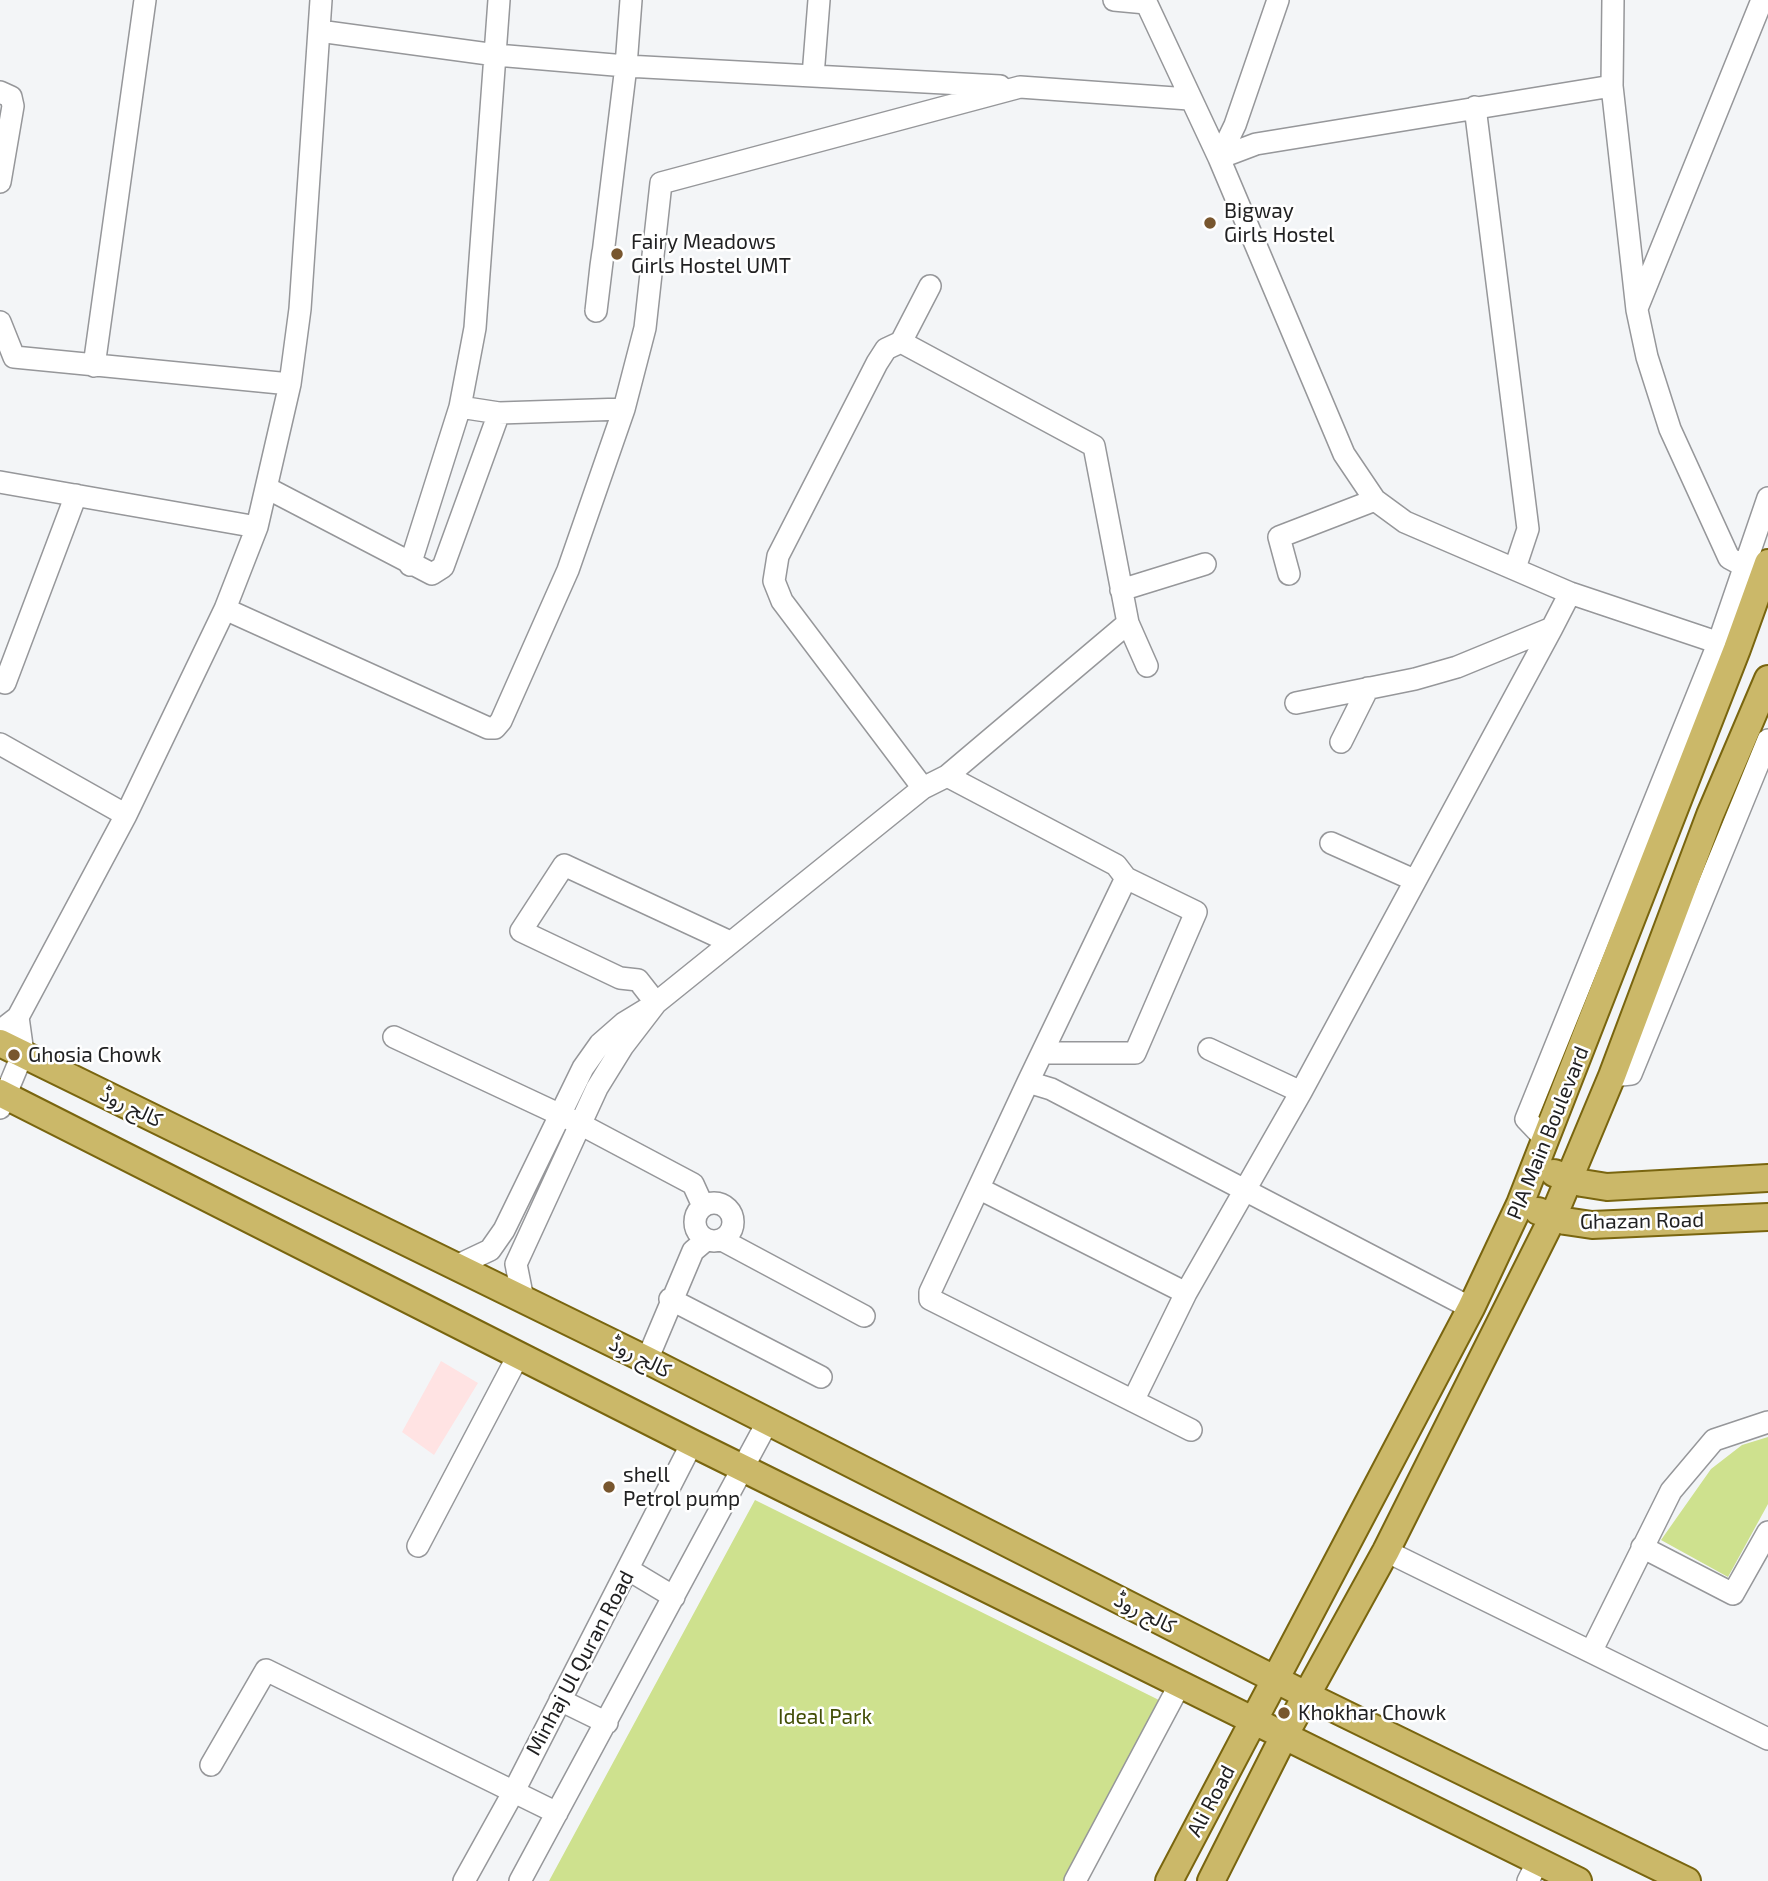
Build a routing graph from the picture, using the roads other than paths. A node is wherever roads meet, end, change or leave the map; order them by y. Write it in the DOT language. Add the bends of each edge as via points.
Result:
graph roads {
  1 [pos="145,0"];
  2 [pos="321,0"];
  3 [pos="499,0"];
  4 [pos="631,0"];
  5 [pos="819,0"];
  6 [pos="1114,0"];
  7 [pos="1278,0"];
  8 [pos="1613,0"];
  9 [pos="1762,0"];
  10 [pos="1146,1"];
  11 [pos="319,31"];
  12 [pos="496,55"];
  13 [pos="626,66"];
  14 [pos="813,76"];
  15 [pos="1612,86"];
  16 [pos="1020,87"];
  17 [pos="0,92"];
  18 [pos="1189,99"];
  19 [pos="1475,107"];
  20 [pos="1219,158"];
  21 [pos="0,182"];
  22 [pos="603,252"];
  23 [pos="930,286"];
  24 [pos="1637,310"];
  25 [pos="0,322"];
  26 [pos="901,342"];
  27 [pos="94,366"];
  28 [pos="290,384"];
  29 [pos="460,407"];
  30 [pos="624,409"];
  31 [pos="499,413"];
  32 [pos="0,482"];
  33 [pos="267,488"];
  34 [pos="76,495"];
  35 [pos="1768,498"];
  36 [pos="1375,500"];
  37 [pos="257,527"];
  38 [pos="1205,564"];
  39 [pos="410,565"];
  40 [pos="1515,568"];
  41 [pos="1758,568"];
  42 [pos="1289,574"];
  43 [pos="1121,590"];
  44 [pos="1570,593"];
  45 [pos="225,609"];
  46 [pos="1128,623"];
  47 [pos="1552,628"];
  48 [pos="1728,647"];
  49 [pos="1147,666"];
  50 [pos="1768,679"];
  51 [pos="5,683"];
  52 [pos="1368,688"];
  53 [pos="1296,703"];
  54 [pos="1768,740"];
  55 [pos="1341,742"];
  56 [pos="0,744"];
  57 [pos="947,776"];
  58 [pos="923,788"];
  59 [pos="127,815"];
  60 [pos="1332,843"];
  61 [pos="1126,878"];
  62 [pos="1414,880"];
  63 [pos="730,942"];
  64 [pos="654,1005"];
  65 [pos="18,1017"];
  66 [pos="0,1031"];
  67 [pos="394,1037"];
  68 [pos="11,1048"];
  69 [pos="1209,1049"];
  70 [pos="1042,1053"];
  71 [pos="1612,1076"];
  72 [pos="1028,1083"];
  73 [pos="1301,1092"];
  74 [pos="2,1099"];
  75 [pos="559,1115"];
  76 [pos="580,1124"];
  77 [pos="1536,1166"];
  78 [pos="1768,1178"];
  79 [pos="1569,1179"];
  80 [pos="980,1189"];
  81 [pos="1246,1191"];
  82 [pos="1520,1204"];
  83 [pos="703,1206"];
  84 [pos="1553,1217"];
  85 [pos="1768,1217"];
  86 [pos="714,1240"];
  87 [pos="454,1266"];
  88 [pos="1186,1293"];
  89 [pos="523,1299"];
  90 [pos="670,1299"];
  91 [pos="1471,1308"];
  92 [pos="864,1315"];
  93 [pos="519,1356"];
  94 [pos="647,1360"];
  95 [pos="821,1377"];
  96 [pos="1133,1401"];
  97 [pos="1768,1422"];
  98 [pos="767,1423"];
  99 [pos="1191,1430"];
  100 [pos="692,1443"];
  101 [pos="744,1469"];
  102 [pos="1768,1532"];
  103 [pos="418,1546"];
  104 [pos="1643,1547"];
  105 [pos="1386,1551"];
  106 [pos="629,1570"];
  107 [pos="674,1597"];
  108 [pos="1592,1650"];
  109 [pos="1275,1679"];
  110 [pos="1180,1684"];
  111 [pos="1306,1695"];
  112 [pos="560,1700"];
  113 [pos="1254,1720"];
  114 [pos="607,1723"];
  115 [pos="1284,1736"];
  116 [pos="1768,1739"];
  117 [pos="211,1765"];
  118 [pos="514,1791"];
  119 [pos="556,1813"];
  120 [pos="1533,1871"];
  121 [pos="464,1881"];
  122 [pos="520,1881"];
  123 [pos="1075,1881"];
  124 [pos="1169,1881"];
  125 [pos="1211,1881"];
  126 [pos="1578,1881"];
  127 [pos="1687,1881"];
  1 -- 27 [label="street"];
  2 -- 11 [label="street"];
  3 -- 12 [label="street"];
  4 -- 13 [label="street"];
  5 -- 14 [label="street"];
  6 -- 10 [label="street"];
  7 -- 20 [label="street"];
  8 -- 15 [label="street"];
  9 -- 24 [label="street"];
  10 -- 18 [label="street"];
  11 -- 12 [label="street"];
  11 -- 28 [label="street" via="300,309"];
  12 -- 13 [label="street"];
  12 -- 29 [label="street" via="475,328"];
  13 -- 14 [label="street"];
  13 -- 22 [label="street"];
  14 -- 16 [label="street"];
  15 -- 19 [label="street"];
  15 -- 24 [label="street"];
  16 -- 18 [label="street"];
  16 -- 30 [label="street" via="661,183 645,328"];
  17 -- 21 [label="street" via="11,97 13,106"];
  18 -- 20 [label="street"];
  19 -- 20 [label="street" via="1256,144"];
  19 -- 40 [label="street" via="1528,529"];
  20 -- 36 [label="street" via="1344,454"];
  23 -- 26 [label="street"];
  24 -- 41 [label="street" via="1670,429 1729,558"];
  25 -- 27 [label="street" via="14,357"];
  26 -- 43 [label="street" via="1094,446"];
  26 -- 58 [label="street" via="887,349 877,363 778,556 774,581 782,601"];
  27 -- 28 [label="street"];
  28 -- 33 [label="street"];
  29 -- 31 [label="street"];
  29 -- 39 [label="street"];
  30 -- 31 [label="street"];
  30 -- 45 [label="street" via="568,570 495,728"];
  31 -- 39 [label="street" via="443,567 432,575"];
  32 -- 34 [label="street"];
  33 -- 37 [label="street"];
  33 -- 39 [label="street"];
  34 -- 37 [label="street"];
  34 -- 51 [label="street"];
  35 -- 41 [label="street"];
  36 -- 40 [label="street" via="1405,522"];
  36 -- 42 [label="street" via="1279,537"];
  37 -- 45 [label="street"];
  38 -- 43 [label="street"];
  40 -- 44 [label="street"];
  41 -- 48 [label="main road, PIA Main Boulevard"];
  43 -- 46 [label="street"];
  44 -- 47 [label="street"];
  44 -- 48 [label="street"];
  45 -- 59 [label="street"];
  46 -- 49 [label="street"];
  46 -- 57 [label="street"];
  47 -- 52 [label="street" via="1457,667"];
  47 -- 62 [label="street"];
  48 -- 77 [label="main road, PIA Main Boulevard"];
  50 -- 71 [label="main road, PIA Main Boulevard" via="1710,815"];
  52 -- 53 [label="street"];
  52 -- 55 [label="street"];
  54 -- 71 [label="street" via="1631,1074"];
  56 -- 59 [label="street"];
  57 -- 58 [label="street"];
  57 -- 61 [label="street" via="1115,865"];
  58 -- 63 [label="street"];
  59 -- 65 [label="street"];
  60 -- 62 [label="street"];
  61 -- 70 [label="street"];
  61 -- 70 [label="street" via="1196,912 1135,1053"];
  62 -- 73 [label="street"];
  63 -- 64 [label="street"];
  63 -- 64 [label="street" via="564,865 521,931 621,978 638,980"];
  64 -- 75 [label="street" via="630,1018 600,1044"];
  64 -- 76 [label="street" via="609,1068"];
  65 -- 66 [label="street"];
  65 -- 68 [label="street"];
  67 -- 75 [label="street"];
  68 -- 74 [label="street"];
  68 -- 87 [label="main road, کالج روڈ"];
  69 -- 73 [label="street"];
  70 -- 72 [label="street"];
  71 -- 79 [label="main road, PIA Main Boulevard"];
  72 -- 80 [label="street"];
  72 -- 81 [label="street" via="1051,1089"];
  73 -- 81 [label="street"];
  74 -- 93 [label="main road"];
  75 -- 76 [label="street"];
  75 -- 87 [label="street" via="504,1230 490,1250"];
  76 -- 83 [label="street" via="693,1184"];
  76 -- 89 [label="street" via="516,1264"];
  77 -- 79 [label="main road, Ghazan Road"];
  77 -- 82 [label="main road, PIA Main Boulevard"];
  78 -- 79 [label="main road, Ghazan Road" via="1607,1187"];
  79 -- 84 [label="main road, PIA Main Boulevard"];
  80 -- 88 [label="street"];
  80 -- 96 [label="street" via="930,1299"];
  81 -- 88 [label="street"];
  81 -- 91 [label="street"];
  82 -- 84 [label="main road, Ghazan Road"];
  82 -- 91 [label="main road, PIA Main Boulevard"];
  83 -- 86 [label="street" via="696,1217 697,1230"];
  83 -- 86 [label="street" via="715,1202 727,1207 733,1218 732,1231"];
  84 -- 85 [label="main road, Ghazan Road" via="1592,1225"];
  84 -- 105 [label="main road, PIA Main Boulevard"];
  86 -- 90 [label="street" via="693,1251"];
  86 -- 92 [label="street"];
  87 -- 89 [label="main road, کالج روڈ"];
  88 -- 96 [label="street"];
  89 -- 94 [label="main road, کالج روڈ"];
  90 -- 94 [label="street"];
  90 -- 95 [label="street"];
  91 -- 109 [label="main road, PIA Main Boulevard"];
  93 -- 100 [label="main road"];
  93 -- 103 [label="street"];
  94 -- 98 [label="main road, کالج روڈ"];
  96 -- 99 [label="street"];
  97 -- 104 [label="street" via="1713,1440 1671,1491"];
  98 -- 101 [label="street"];
  98 -- 109 [label="main road, کالج روڈ"];
  100 -- 101 [label="main road"];
  100 -- 106 [label="street, Minhaj Ul Quran Road"];
  101 -- 107 [label="street"];
  101 -- 110 [label="main road"];
  102 -- 104 [label="street" via="1733,1594"];
  104 -- 108 [label="street"];
  105 -- 108 [label="street"];
  105 -- 111 [label="main road, PIA Main Boulevard"];
  106 -- 107 [label="street"];
  106 -- 112 [label="street, Minhaj Ul Quran Road"];
  107 -- 114 [label="street"];
  108 -- 116 [label="street"];
  109 -- 111 [label="main road, کالج روڈ"];
  109 -- 113 [label="main road, Ali Road"];
  110 -- 113 [label="main road"];
  110 -- 123 [label="street"];
  111 -- 115 [label="main road, Ali Road"];
  111 -- 127 [label="main road"];
  112 -- 114 [label="street"];
  112 -- 118 [label="street, Minhaj Ul Quran Road"];
  113 -- 115 [label="main road"];
  113 -- 124 [label="main road, Ali Road"];
  114 -- 119 [label="street"];
  115 -- 120 [label="main road"];
  115 -- 125 [label="main road, Ali Road"];
  117 -- 118 [label="street" via="266,1670"];
  118 -- 119 [label="street"];
  118 -- 121 [label="street, Minhaj Ul Quran Road"];
  119 -- 122 [label="street"];
  120 -- 126 [label="main road"];
}
